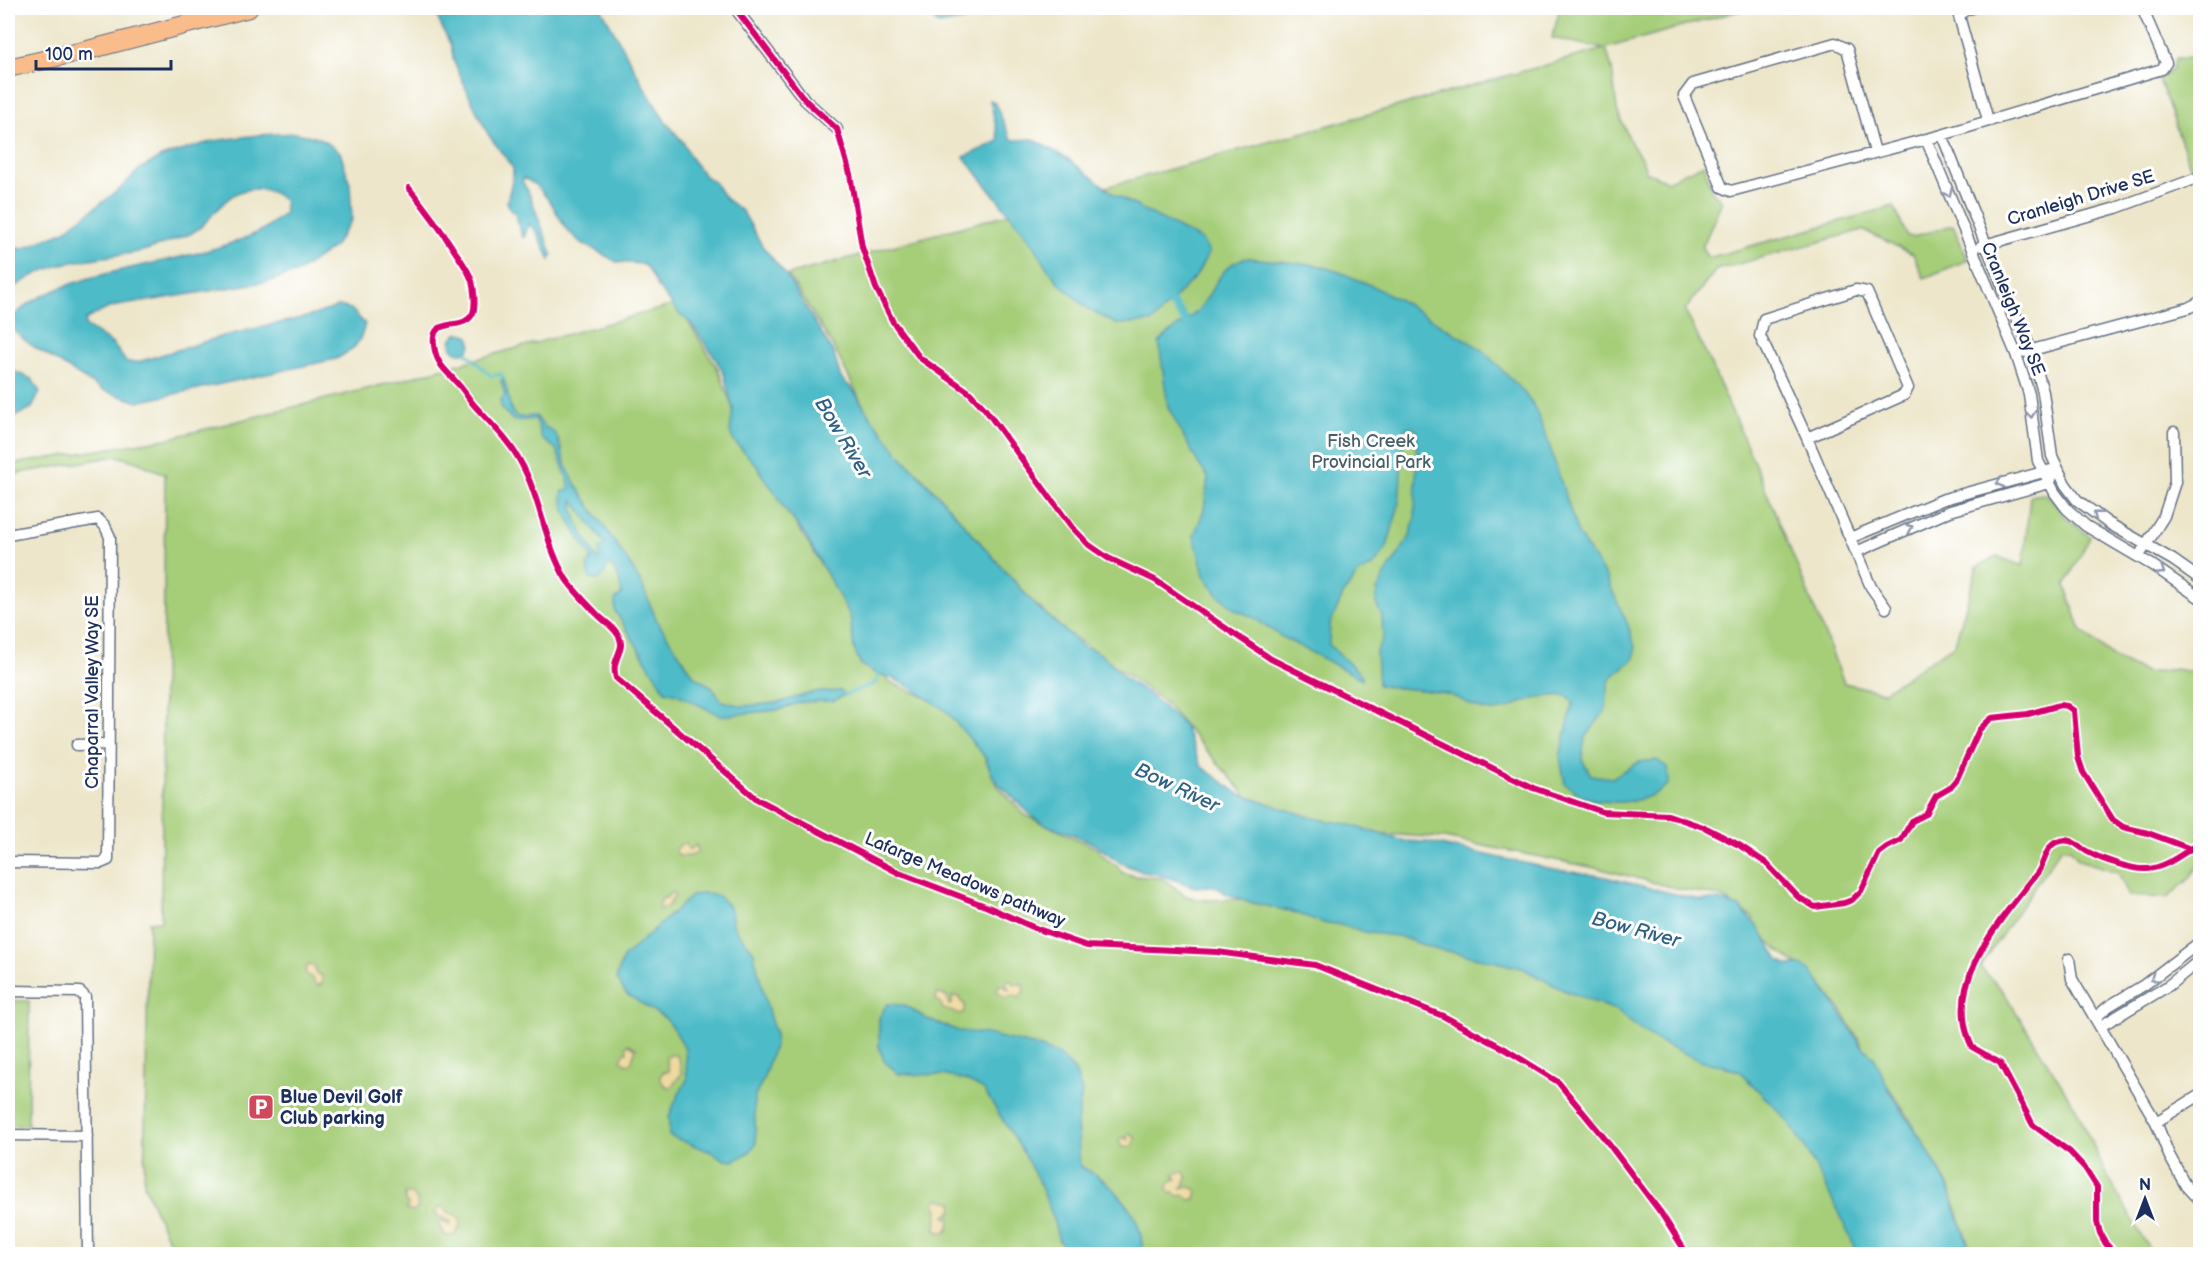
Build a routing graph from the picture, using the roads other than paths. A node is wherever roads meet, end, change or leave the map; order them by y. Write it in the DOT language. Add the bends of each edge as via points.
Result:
graph roads {
  1 [pos="249,8"];
  2 [pos="735,8"];
  3 [pos="1972,8"];
  4 [pos="2142,8"];
  5 [pos="8,68"];
  6 [pos="1988,120"];
  7 [pos="837,129"];
  8 [pos="1942,135"];
  9 [pos="1926,139"];
  10 [pos="1875,152"];
  11 [pos="2200,177"];
  12 [pos="1986,244"];
  13 [pos="1972,249"];
  14 [pos="2200,302"];
  15 [pos="2031,350"];
  16 [pos="2016,354"];
  17 [pos="2174,432"];
  18 [pos="1807,438"];
  19 [pos="2057,469"];
  20 [pos="2044,470"];
  21 [pos="2050,482"];
  22 [pos="1944,499"];
  23 [pos="1950,511"];
  24 [pos="8,535"];
  25 [pos="1853,545"];
  26 [pos="2145,546"];
  27 [pos="2138,556"];
  28 [pos="2200,579"];
  29 [pos="2200,598"];
  30 [pos="1886,608"];
  31 [pos="107,744"];
  32 [pos="77,745"];
  33 [pos="8,862"];
  34 [pos="2200,942"];
  35 [pos="2182,958"];
  36 [pos="2069,959"];
  37 [pos="2200,960"];
  38 [pos="2191,968"];
  39 [pos="8,991"];
  40 [pos="2098,1022"];
  41 [pos="2200,1095"];
  42 [pos="2156,1122"];
  43 [pos="8,1135"];
  44 [pos="87,1136"];
  45 [pos="2200,1201"];
  46 [pos="88,1254"];
  1 -- 5 [label="highway"];
  2 -- 7 [label="street" via="806,100"];
  3 -- 6 [label="street" via="1959,16"];
  4 -- 6 [label="street" via="2166,63 2162,69"];
  6 -- 8 [label="street"];
  8 -- 9 [label="street"];
  8 -- 12 [label="street, Cranleigh Way SE"];
  9 -- 10 [label="street"];
  9 -- 13 [label="street, Cranleigh Way SE, one-way"];
  10 -- 10 [label="street" via="1731,191 1722,187 1684,96 1693,84 1834,43 1847,50"];
  11 -- 12 [label="street, Cranleigh Drive SE" via="2116,208"];
  12 -- 13 [label="street, Cranleigh Drive SE"];
  12 -- 15 [label="street, Cranleigh Way SE"];
  13 -- 16 [label="street, Cranleigh Way SE"];
  14 -- 15 [label="street"];
  15 -- 16 [label="street"];
  15 -- 19 [label="street, Cranleigh Way SE"];
  16 -- 20 [label="street, Cranleigh Way SE, one-way" via="2029,394 2038,461"];
  17 -- 26 [label="street" via="2175,482 2164,516"];
  18 -- 18 [label="street" via="1904,395 1908,388 1867,292 1856,290 1764,319 1760,336"];
  18 -- 25 [label="street"];
  19 -- 20 [label="street"];
  19 -- 21 [label="street"];
  26 -- 19 [label="street, Cranleigh Way SE, one-way" via="2077,500"];
  20 -- 21 [label="street, Cranleigh Way SE"];
  20 -- 22 [label="street, one-way"];
  21 -- 23 [label="street"];
  21 -- 27 [label="street, Cranleigh Way SE" via="2067,509 2086,526"];
  22 -- 23 [label="street"];
  22 -- 25 [label="street"];
  25 -- 23 [label="street, one-way"];
  24 -- 31 [label="street, Chaparral Valley Way SE" via="98,519 105,526 110,537"];
  25 -- 30 [label="street" via="1871,588"];
  26 -- 27 [label="street"];
  26 -- 28 [label="street, Cranleigh Way SE"];
  27 -- 29 [label="street, Cranleigh Way SE, one-way"];
  31 -- 32 [label="street"];
  31 -- 33 [label="street, Chaparral Valley Way SE" via="108,860"];
  34 -- 35 [label="street"];
  35 -- 38 [label="street"];
  35 -- 40 [label="street, one-way" via="2109,1006"];
  36 -- 40 [label="street" via="2072,979"];
  37 -- 38 [label="street"];
  38 -- 40 [label="street" via="2168,986"];
  39 -- 44 [label="street" via="80,992 86,997"];
  40 -- 42 [label="street"];
  41 -- 42 [label="street"];
  42 -- 45 [label="street" via="2186,1186"];
  43 -- 44 [label="street"];
  44 -- 46 [label="street"];
}
